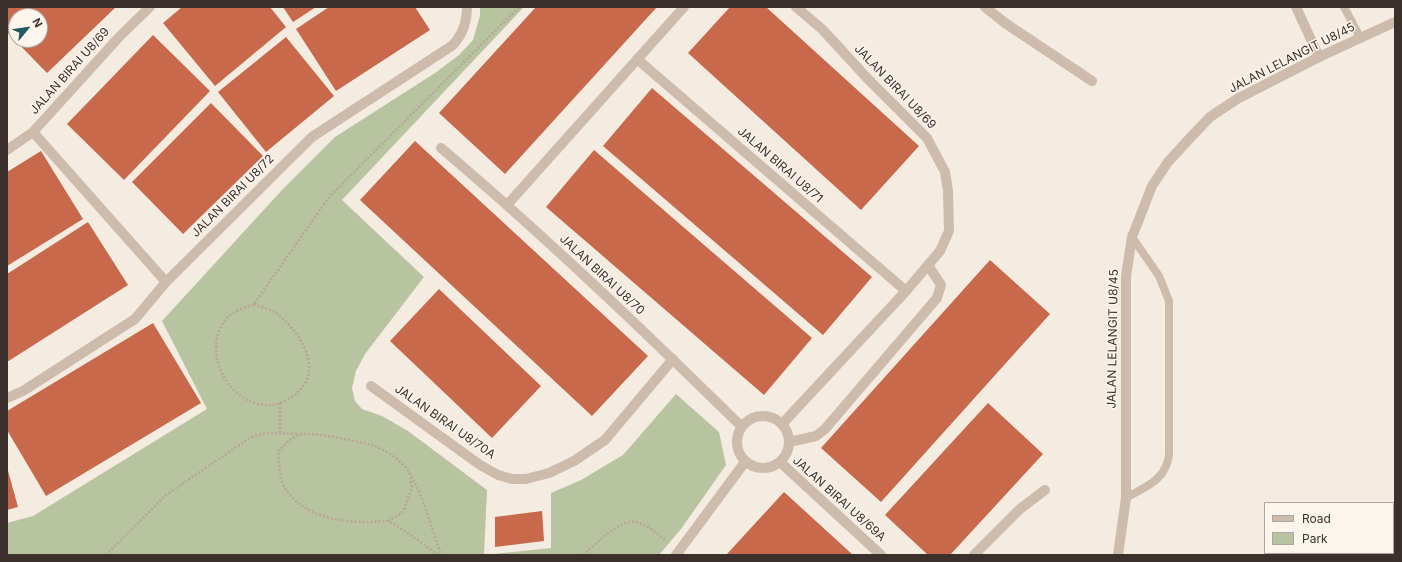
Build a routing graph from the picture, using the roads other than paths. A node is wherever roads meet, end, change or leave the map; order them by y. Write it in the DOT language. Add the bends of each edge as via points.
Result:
graph roads {
  1 [pos="150,7"];
  2 [pos="467,7"];
  3 [pos="684,7"];
  4 [pos="796,7"];
  5 [pos="985,7"];
  6 [pos="1296,7"];
  7 [pos="1344,7"];
  8 [pos="1395,22"];
  9 [pos="1360,37"];
  10 [pos="1319,57"];
  11 [pos="637,59"];
  12 [pos="1092,81"];
  13 [pos="33,132"];
  14 [pos="441,148"];
  15 [pos="7,150"];
  16 [pos="507,205"];
  17 [pos="1132,237"];
  18 [pos="928,265"];
  19 [pos="166,282"];
  20 [pos="906,291"];
  21 [pos="673,359"];
  22 [pos="371,386"];
  23 [pos="7,398"];
  24 [pos="782,424"];
  25 [pos="741,426"];
  26 [pos="789,442"];
  27 [pos="745,462"];
  28 [pos="780,462"];
  29 [pos="1045,490"];
  30 [pos="1126,498"];
  31 [pos="678,552"];
  32 [pos="881,555"];
  33 [pos="974,555"];
  34 [pos="1118,555"];
  1 -- 13 [label="street, JALAN BIRAI U8/69" via="120,36"];
  2 -- 19 [label="street, JALAN BIRAI U8/72" via="460,37 453,45 312,137"];
  3 -- 11 [label="street"];
  4 -- 18 [label="street, JALAN BIRAI U8/69" via="822,29 927,138 938,156 947,181 949,231 940,251"];
  5 -- 12 [label="street"];
  6 -- 10 [label="street"];
  7 -- 9 [label="lane"];
  8 -- 9 [label="street, JALAN LELANGIT U8/45"];
  9 -- 10 [label="street, JALAN LELANGIT U8/45"];
  10 -- 17 [label="street, JALAN LELANGIT U8/45" via="1237,99 1210,117 1168,162 1152,186"];
  11 -- 16 [label="street"];
  11 -- 20 [label="street, JALAN BIRAI U8/71"];
  13 -- 15 [label="street, JALAN BIRAI U8/69"];
  13 -- 19 [label="street"];
  14 -- 16 [label="street, JALAN BIRAI U8/70"];
  16 -- 21 [label="street, JALAN BIRAI U8/70"];
  17 -- 30 [label="street, JALAN LELANGIT U8/45" via="1124,300"];
  17 -- 30 [label="lane" via="1159,276 1169,301 1169,455 1168,463 1160,477"];
  18 -- 20 [label="street, JALAN BIRAI U8/69"];
  18 -- 26 [label="street" via="940,285 937,298 825,429 816,436"];
  19 -- 23 [label="street, JALAN BIRAI U8/72" via="135,319 23,391"];
  20 -- 24 [label="street, JALAN BIRAI U8/69"];
  21 -- 22 [label="street, JALAN BIRAI U8/70A" via="604,440 574,461 549,473 526,478 512,479 480,465"];
  21 -- 25 [label="street, JALAN BIRAI U8/70"];
  24 -- 25 [label="street" via="763,415 749,419"];
  24 -- 26 [label="street"];
  25 -- 27 [label="street" via="736,445"];
  26 -- 28 [label="street" via="787,453"];
  27 -- 28 [label="street" via="753,467 762,468"];
  27 -- 31 [label="street"];
  28 -- 32 [label="street, JALAN BIRAI U8/69A"];
  29 -- 33 [label="street" via="1020,509"];
  30 -- 34 [label="street, JALAN LELANGIT U8/45"];
}
